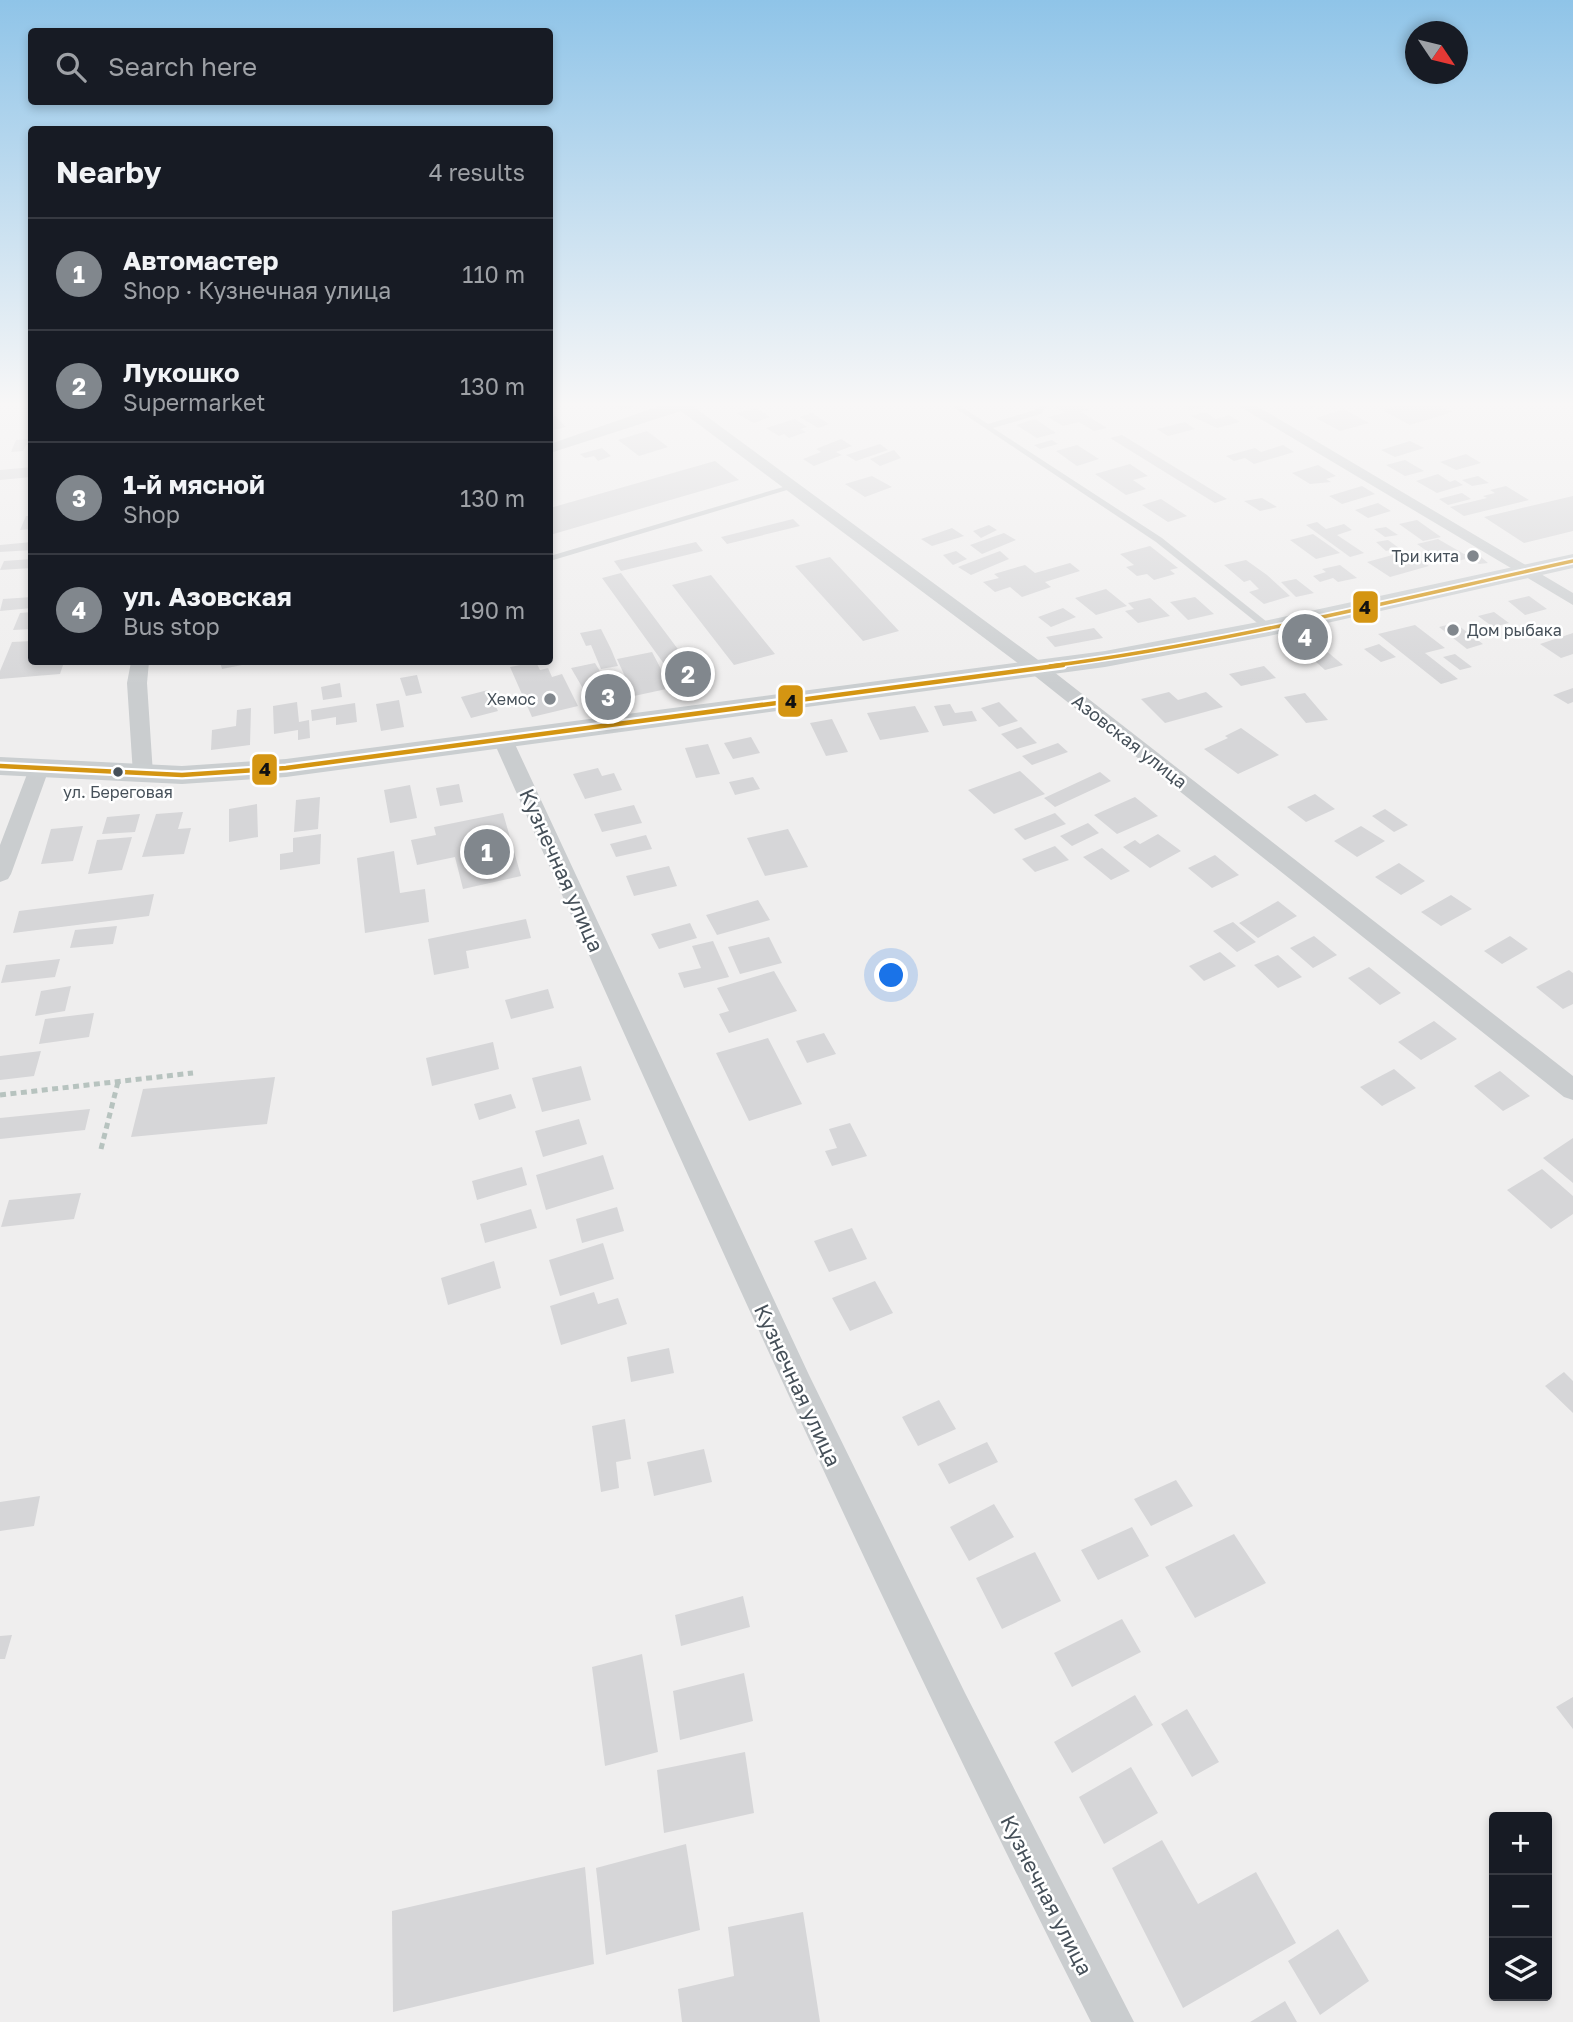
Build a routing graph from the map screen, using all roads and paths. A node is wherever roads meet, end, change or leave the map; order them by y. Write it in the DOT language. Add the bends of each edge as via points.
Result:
graph roads {
  1 [pos="764,496"];
  2 [pos="804,496"];
  3 [pos="1093,496"];
  4 [pos="1399,496"];
  5 [pos="553,558"];
  6 [pos="1573,561"];
  7 [pos="1528,572"];
  8 [pos="1573,600"];
  9 [pos="1269,628"];
  10 [pos="140,665"];
  11 [pos="1038,668"];
  12 [pos="503,740"];
  13 [pos="0,766"];
  14 [pos="39,769"];
  15 [pos="143,774"];
  16 [pos="0,874"];
  17 [pos="194,1073"];
  18 [pos="118,1082"];
  19 [pos="1573,1090"];
  20 [pos="0,1095"];
  21 [pos="101,1149"];
  22 [pos="1113,2022"];
  1 -- 5 [label="lane"];
  2 -- 11 [label="street, Азовская улица"];
  3 -- 9 [label="lane" via="1159,540"];
  4 -- 7 [label="street"];
  6 -- 7 [label="street"];
  7 -- 8 [label="street"];
  7 -- 9 [label="street"];
  9 -- 11 [label="street"];
  10 -- 15 [label="street"];
  11 -- 12 [label="street"];
  11 -- 19 [label="street, Азовская улица"];
  12 -- 15 [label="street" via="286,768"];
  12 -- 22 [label="street, Кузнечная улица" via="790,1370 1012,1830"];
  13 -- 14 [label="street"];
  14 -- 15 [label="street"];
  14 -- 16 [label="street"];
  17 -- 18 [label="path"];
  18 -- 20 [label="path"];
  18 -- 21 [label="path"];
}
